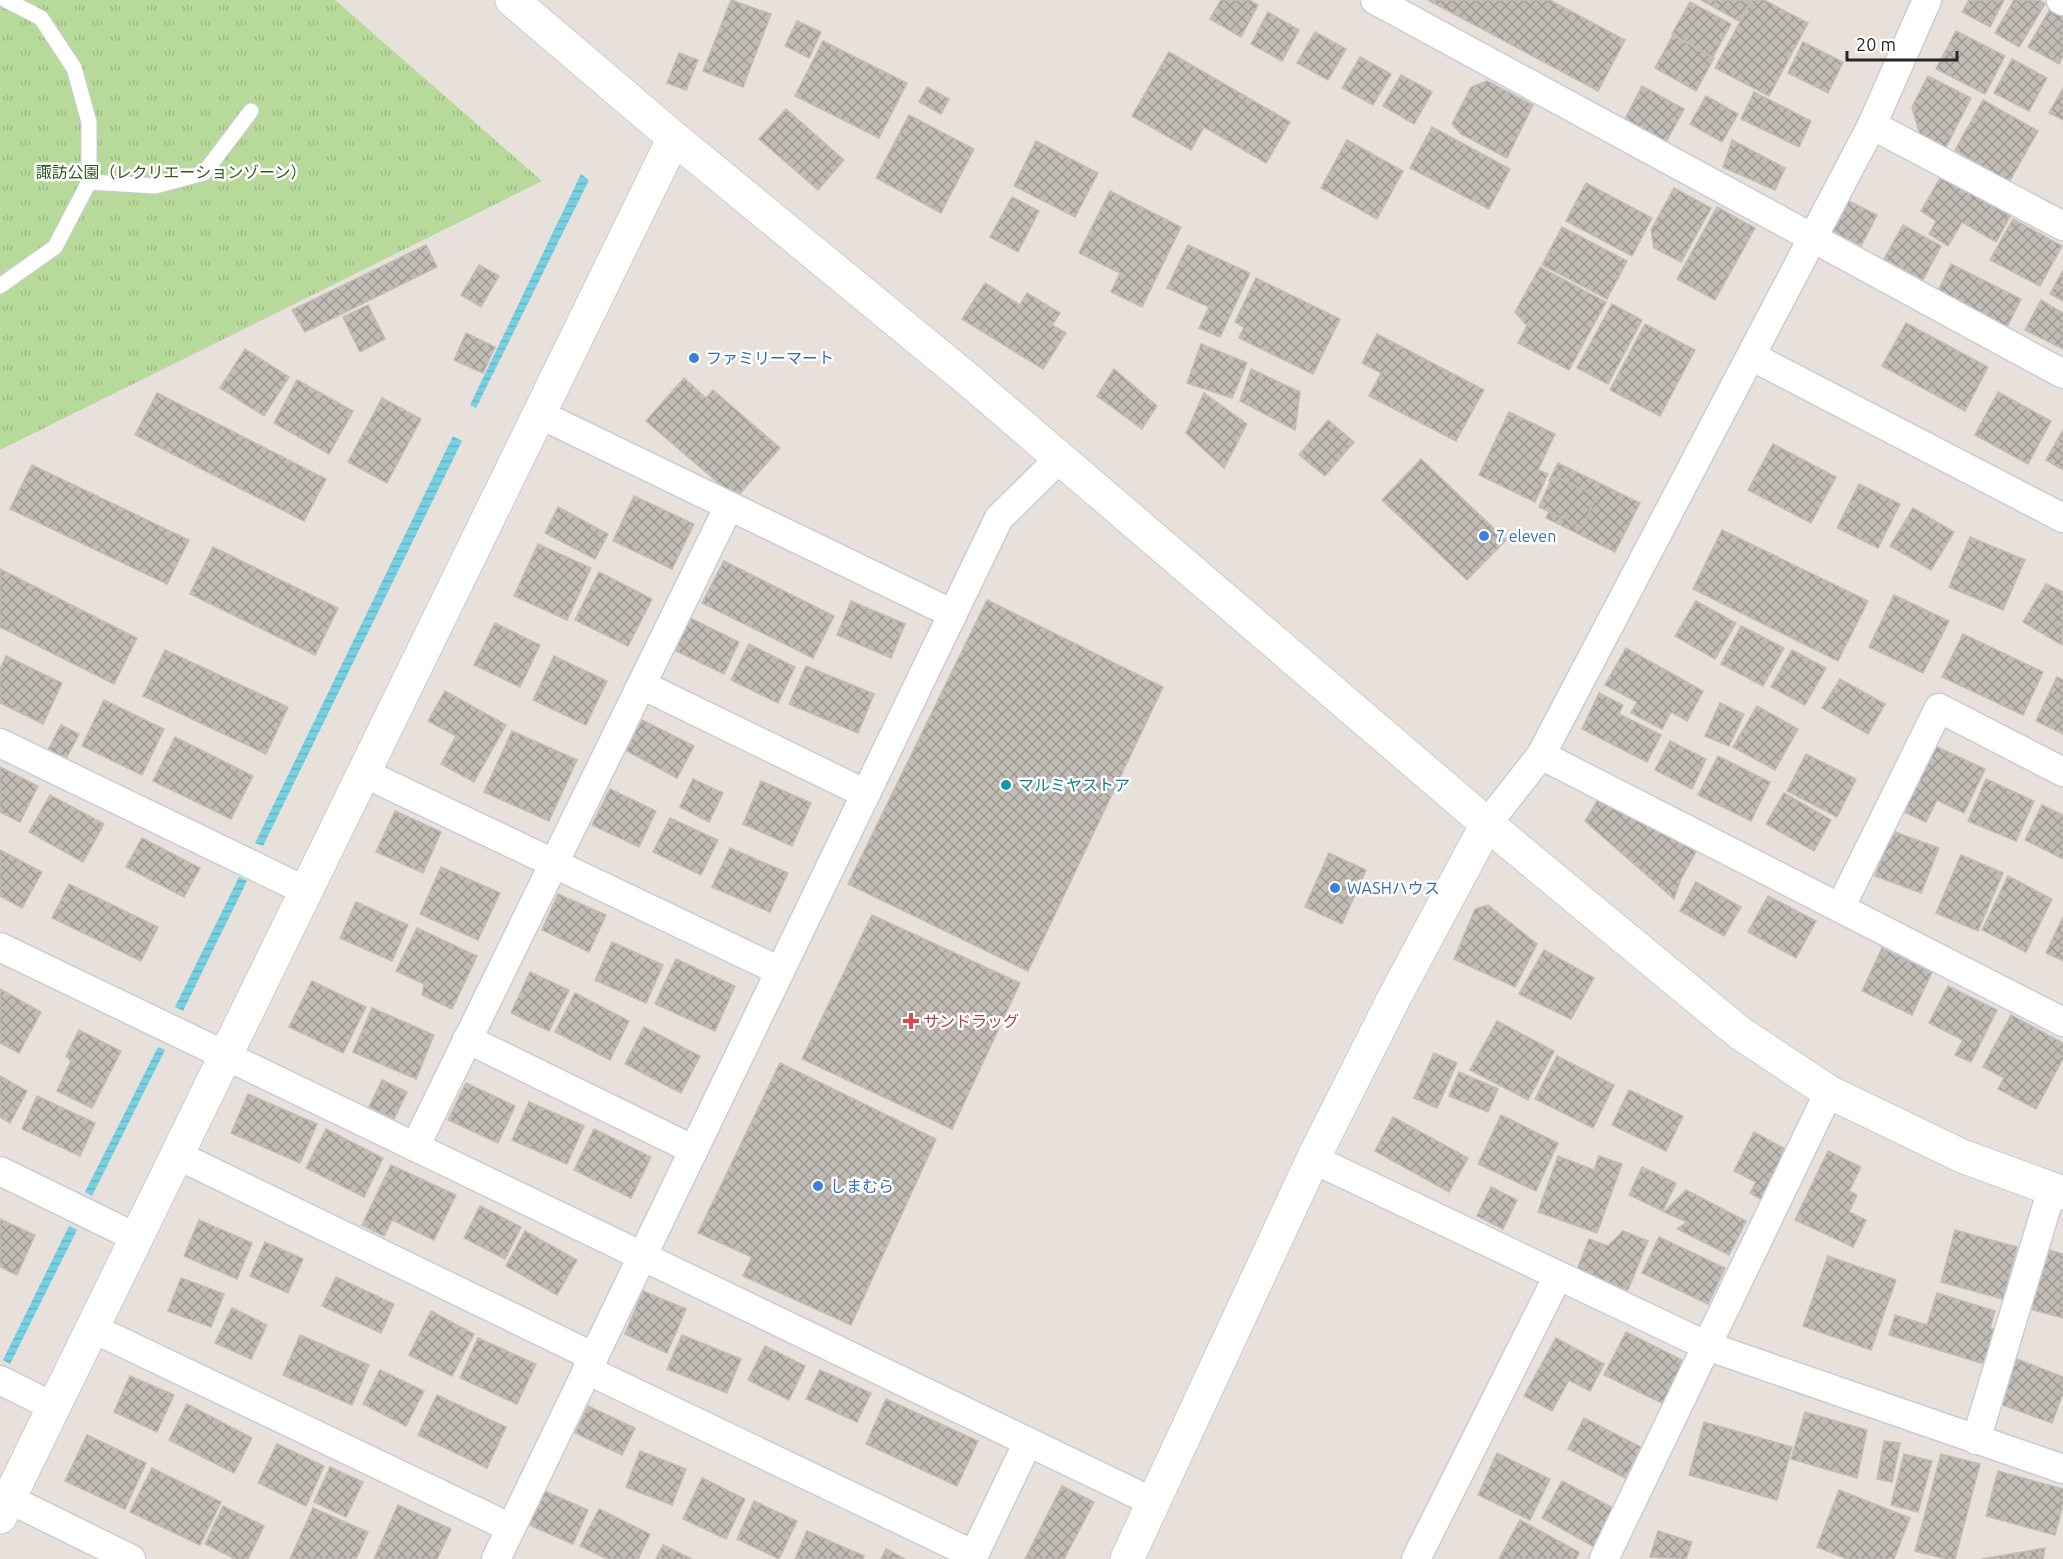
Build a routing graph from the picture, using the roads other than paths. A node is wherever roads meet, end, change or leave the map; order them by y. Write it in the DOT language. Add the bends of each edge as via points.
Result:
graph roads {
  1 [pos="6,0"];
  2 [pos="512,0"];
  3 [pos="1375,0"];
  4 [pos="1927,0"];
  5 [pos="251,111"];
  6 [pos="1872,125"];
  7 [pos="674,138"];
  8 [pos="89,182"];
  9 [pos="2063,226"];
  10 [pos="1811,238"];
  11 [pos="0,285"];
  12 [pos="1750,356"];
  13 [pos="2063,374"];
  14 [pos="539,414"];
  15 [pos="1060,458"];
  16 [pos="729,506"];
  17 [pos="2063,518"];
  18 [pos="953,614"];
  19 [pos="642,685"];
  20 [pos="0,743"];
  21 [pos="1540,755"];
  22 [pos="364,772"];
  23 [pos="2063,772"];
  24 [pos="866,794"];
  25 [pos="1487,824"];
  26 [pos="554,863"];
  27 [pos="306,891"];
  28 [pos="1840,908"];
  29 [pos="0,946"];
  30 [pos="780,971"];
  31 [pos="2063,1022"];
  32 [pos="467,1039"];
  33 [pos="226,1056"];
  34 [pos="1829,1092"];
  35 [pos="415,1147"];
  36 [pos="694,1150"];
  37 [pos="177,1155"];
  38 [pos="1313,1159"];
  39 [pos="0,1171"];
  40 [pos="2057,1191"];
  41 [pos="137,1238"];
  42 [pos="642,1256"];
  43 [pos="1558,1276"];
  44 [pos="92,1328"];
  45 [pos="1707,1346"];
  46 [pos="590,1363"];
  47 [pos="0,1380"];
  48 [pos="54,1407"];
  49 [pos="1976,1440"];
  50 [pos="1029,1442"];
  51 [pos="2063,1469"];
  52 [pos="1155,1503"];
  53 [pos="4,1508"];
  54 [pos="511,1528"];
  55 [pos="973,1557"];
  56 [pos="131,1559"];
  57 [pos="496,1559"];
  58 [pos="1128,1559"];
  59 [pos="1416,1559"];
  60 [pos="1604,1559"];
  1 -- 8 [label="lane" via="42,18 74,68 89,122"];
  2 -- 7 [label="street"];
  3 -- 10 [label="street"];
  4 -- 6 [label="street"];
  5 -- 8 [label="lane" via="204,174 155,186"];
  6 -- 9 [label="street"];
  6 -- 10 [label="street"];
  7 -- 14 [label="street"];
  7 -- 15 [label="street"];
  8 -- 11 [label="lane" via="55,247"];
  10 -- 12 [label="street"];
  10 -- 13 [label="street"];
  12 -- 17 [label="street"];
  12 -- 21 [label="street"];
  14 -- 16 [label="street"];
  14 -- 22 [label="street"];
  15 -- 18 [label="street" via="999,518"];
  15 -- 25 [label="street"];
  16 -- 18 [label="street"];
  16 -- 19 [label="street"];
  18 -- 24 [label="street"];
  19 -- 24 [label="street"];
  19 -- 26 [label="street"];
  20 -- 27 [label="street"];
  21 -- 25 [label="street"];
  21 -- 28 [label="street"];
  22 -- 26 [label="street"];
  22 -- 27 [label="street"];
  23 -- 28 [label="street" via="1939,708"];
  24 -- 30 [label="street"];
  25 -- 34 [label="street" via="1740,1033"];
  25 -- 38 [label="street"];
  26 -- 30 [label="street"];
  26 -- 32 [label="street"];
  27 -- 33 [label="street"];
  28 -- 31 [label="street"];
  29 -- 33 [label="street"];
  30 -- 36 [label="street"];
  32 -- 35 [label="street"];
  32 -- 36 [label="street"];
  33 -- 35 [label="street"];
  33 -- 37 [label="street"];
  34 -- 40 [label="street" via="1962,1156"];
  34 -- 45 [label="street"];
  35 -- 42 [label="street"];
  36 -- 42 [label="street"];
  37 -- 41 [label="street"];
  37 -- 46 [label="street"];
  38 -- 43 [label="street"];
  38 -- 52 [label="street"];
  39 -- 41 [label="street"];
  40 -- 49 [label="street"];
  41 -- 44 [label="street"];
  42 -- 46 [label="street"];
  42 -- 50 [label="street"];
  43 -- 45 [label="street"];
  43 -- 59 [label="street"];
  44 -- 48 [label="street"];
  44 -- 54 [label="street"];
  45 -- 49 [label="street"];
  45 -- 60 [label="street"];
  46 -- 54 [label="street"];
  46 -- 55 [label="street"];
  47 -- 48 [label="street"];
  48 -- 53 [label="street"];
  49 -- 51 [label="street"];
  50 -- 52 [label="street"];
  50 -- 55 [label="street"];
  52 -- 58 [label="street"];
  53 -- 56 [label="street"];
  54 -- 57 [label="street"];
}
